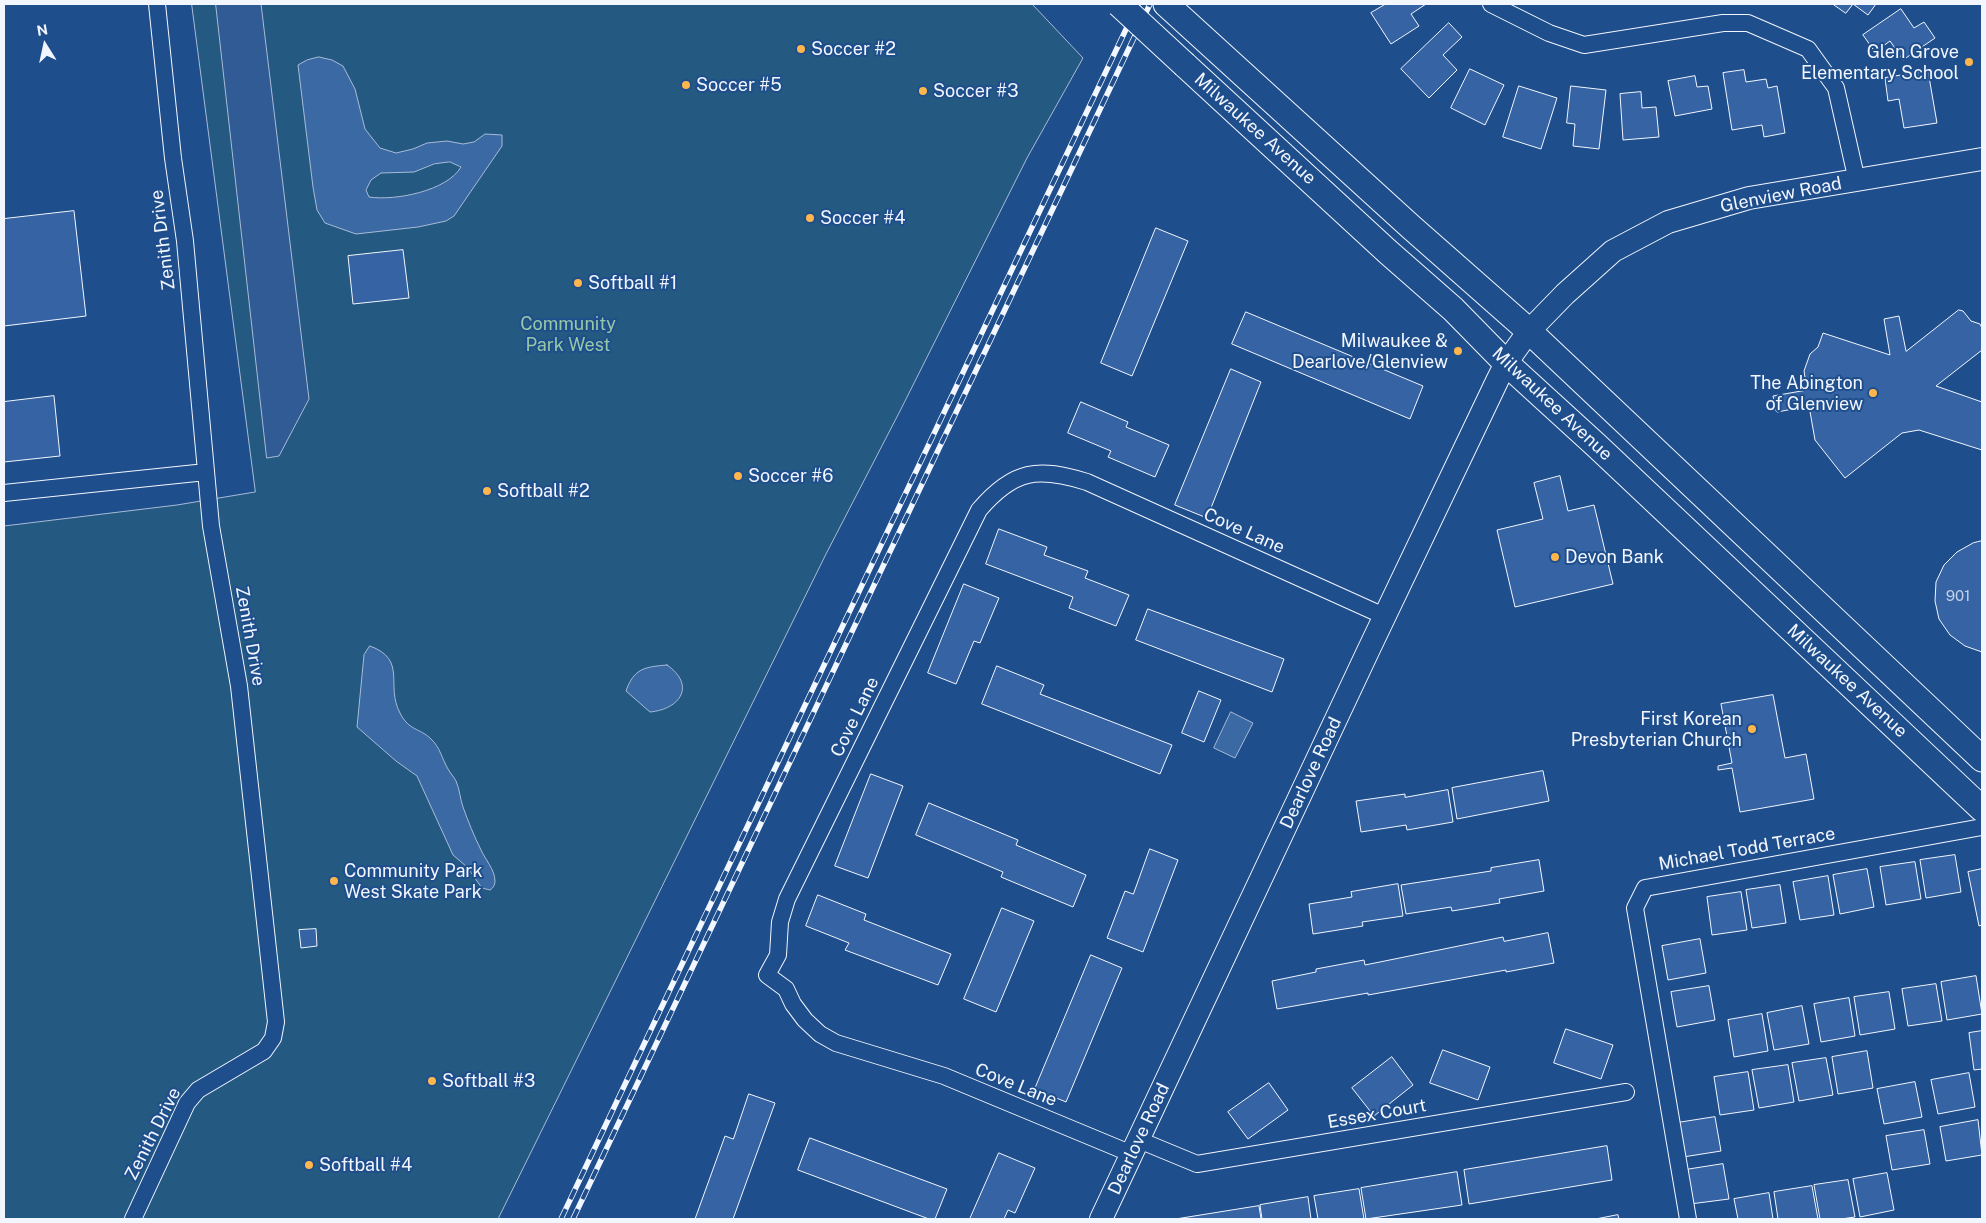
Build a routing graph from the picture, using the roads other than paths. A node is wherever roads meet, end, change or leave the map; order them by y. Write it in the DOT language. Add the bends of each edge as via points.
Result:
graph roads {
  1 [pos="157,4"];
  2 [pos="1118,4"];
  3 [pos="1166,4"];
  4 [pos="1491,4"];
  5 [pos="1982,160"];
  6 [pos="1857,181"];
  7 [pos="1529,331"];
  8 [pos="1506,362"];
  9 [pos="206,472"];
  10 [pos="4,493"];
  11 [pos="1384,616"];
  12 [pos="1982,759"];
  13 [pos="1982,809"];
  14 [pos="1982,827"];
  15 [pos="1626,1092"];
  16 [pos="1135,1147"];
  17 [pos="133,1219"];
  18 [pos="1101,1219"];
  19 [pos="1688,1219"];
  1 -- 9 [label="street, Zenith Drive" via="185,241"];
  2 -- 8 [label="main road, Milwaukee Avenue, bridge" via="1453,309"];
  3 -- 7 [label="main road, Milwaukee Avenue" via="1403,221"];
  4 -- 6 [label="street" via="1550,33 1584,45 1723,22 1748,23 1808,49 1836,88"];
  5 -- 6 [label="main road, Glenview Road"];
  6 -- 7 [label="main road, Glenview Road" via="1749,198 1668,222 1613,251"];
  7 -- 8 [label="main road, Dearlove Road"];
  7 -- 12 [label="main road, Milwaukee Avenue"];
  8 -- 11 [label="main road, Dearlove Road"];
  8 -- 13 [label="main road, Milwaukee Avenue"];
  9 -- 10 [label="street"];
  9 -- 17 [label="street, Zenith Drive" via="210,526 239,686 276,1022 273,1038 264,1051 198,1090 187,1103"];
  11 -- 16 [label="main road, Dearlove Road"];
  11 -- 16 [label="street, Cove Lane" via="1087,482 1044,472 1015,479 1003,486 979,510 787,900 780,922 778,954 767,975 786,989 797,1009 820,1034 836,1043 944,1076"];
  14 -- 19 [label="street, Michael Todd Terrace" via="1645,888 1635,908"];
  15 -- 16 [label="street, Essex Court" via="1197,1164"];
  16 -- 18 [label="main road, Dearlove Road"];
}
